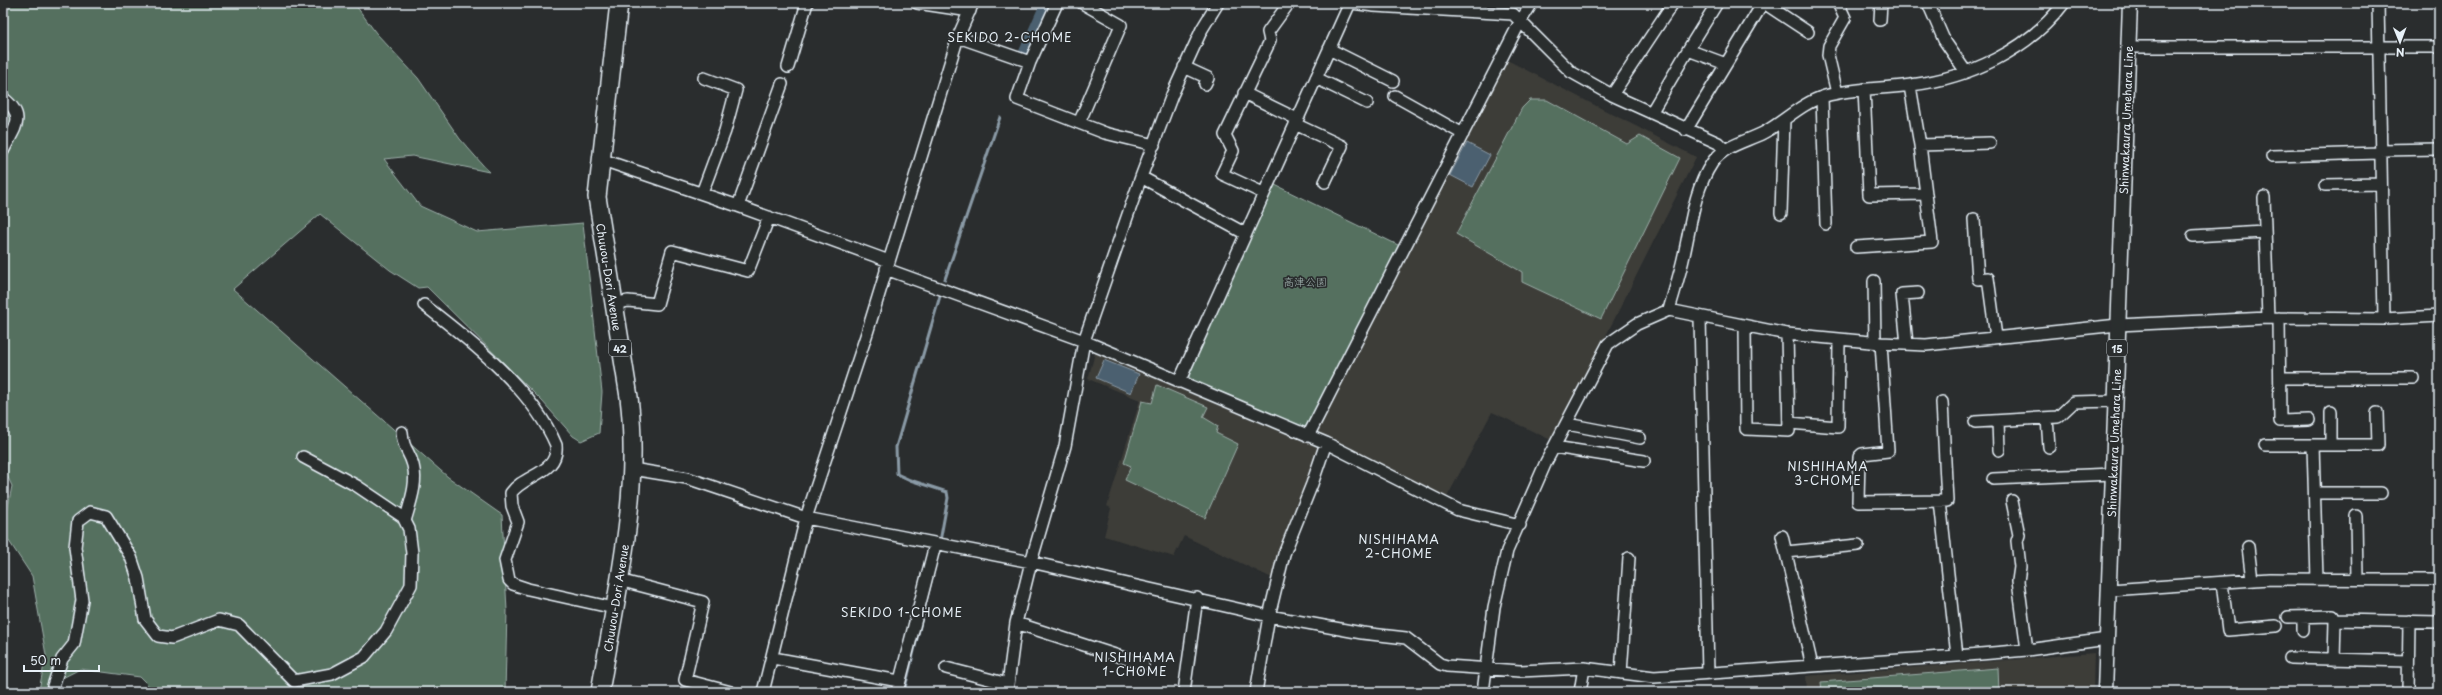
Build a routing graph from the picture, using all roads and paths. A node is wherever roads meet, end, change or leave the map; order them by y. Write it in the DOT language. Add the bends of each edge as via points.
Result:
graph roads {
  1 [pos="618,3"];
  2 [pos="807,3"];
  3 [pos="917,3"];
  4 [pos="1057,3"];
  5 [pos="1218,3"];
  6 [pos="1289,3"];
  7 [pos="1351,3"];
  8 [pos="1532,3"];
  9 [pos="1673,3"];
  10 [pos="1717,3"];
  11 [pos="1764,3"];
  12 [pos="1838,3"];
  13 [pos="1881,3"];
  14 [pos="1928,3"];
  15 [pos="2064,3"];
  16 [pos="2130,3"];
  17 [pos="2378,3"];
  18 [pos="1087,4"];
  19 [pos="1409,6"];
  20 [pos="972,7"];
  21 [pos="1880,20"];
  22 [pos="1520,22"];
  23 [pos="1808,32"];
  24 [pos="958,37"];
  25 [pos="2129,48"];
  26 [pos="2378,48"];
  27 [pos="2439,48"];
  28 [pos="1329,49"];
  29 [pos="1688,50"];
  30 [pos="1030,62"];
  31 [pos="1726,64"];
  32 [pos="788,67"];
  33 [pos="1184,67"];
  34 [pos="1966,72"];
  35 [pos="704,78"];
  36 [pos="1316,78"];
  37 [pos="1393,81"];
  38 [pos="782,84"];
  39 [pos="1205,84"];
  40 [pos="1910,86"];
  41 [pos="1864,89"];
  42 [pos="1244,93"];
  43 [pos="1837,93"];
  44 [pos="1612,94"];
  45 [pos="1396,96"];
  46 [pos="1822,97"];
  47 [pos="3,98"];
  48 [pos="1366,103"];
  49 [pos="1651,113"];
  50 [pos="1784,120"];
  51 [pos="1296,121"];
  52 [pos="1079,123"];
  53 [pos="1686,130"];
  54 [pos="1463,134"];
  55 [pos="1990,143"];
  56 [pos="1154,145"];
  57 [pos="1920,145"];
  58 [pos="1724,149"];
  59 [pos="2439,149"];
  60 [pos="3,151"];
  61 [pos="2380,151"];
  62 [pos="2272,156"];
  63 [pos="600,159"];
  64 [pos="1140,177"];
  65 [pos="1325,182"];
  66 [pos="2380,184"];
  67 [pos="2325,185"];
  68 [pos="1263,193"];
  69 [pos="702,194"];
  70 [pos="1926,194"];
  71 [pos="2264,197"];
  72 [pos="738,206"];
  73 [pos="1781,213"];
  74 [pos="769,217"];
  75 [pos="1974,219"];
  76 [pos="1826,224"];
  77 [pos="2264,232"];
  78 [pos="1246,234"];
  79 [pos="2193,236"];
  80 [pos="1856,247"];
  81 [pos="888,265"];
  82 [pos="1874,281"];
  83 [pos="1918,293"];
  84 [pos="613,304"];
  85 [pos="424,306"];
  86 [pos="1669,310"];
  87 [pos="2439,316"];
  88 [pos="1700,318"];
  89 [pos="2274,318"];
  90 [pos="2384,319"];
  91 [pos="2118,324"];
  92 [pos="1745,327"];
  93 [pos="1788,334"];
  94 [pos="1996,337"];
  95 [pos="1839,340"];
  96 [pos="1084,341"];
  97 [pos="1878,343"];
  98 [pos="1907,344"];
  99 [pos="2280,378"];
  100 [pos="2413,378"];
  101 [pos="1179,382"];
  102 [pos="2115,401"];
  103 [pos="1942,402"];
  104 [pos="2331,412"];
  105 [pos="2377,413"];
  106 [pos="2047,418"];
  107 [pos="2309,420"];
  108 [pos="1998,421"];
  109 [pos="1975,422"];
  110 [pos="1567,424"];
  111 [pos="1789,424"];
  112 [pos="402,432"];
  113 [pos="1308,436"];
  114 [pos="1640,438"];
  115 [pos="1326,443"];
  116 [pos="2265,445"];
  117 [pos="2313,445"];
  118 [pos="2331,445"];
  119 [pos="1554,447"];
  120 [pos="2048,447"];
  121 [pos="1999,450"];
  122 [pos="303,457"];
  123 [pos="1644,461"];
  124 [pos="632,469"];
  125 [pos="2113,474"];
  126 [pos="1993,479"];
  127 [pos="2314,493"];
  128 [pos="2381,493"];
  129 [pos="1940,501"];
  130 [pos="2012,501"];
  131 [pos="2356,516"];
  132 [pos="806,518"];
  133 [pos="405,521"];
  134 [pos="1520,525"];
  135 [pos="1782,536"];
  136 [pos="935,545"];
  137 [pos="1858,545"];
  138 [pos="2248,547"];
  139 [pos="1786,552"];
  140 [pos="1629,558"];
  141 [pos="1031,562"];
  142 [pos="2317,579"];
  143 [pos="2357,579"];
  144 [pos="619,580"];
  145 [pos="2252,580"];
  146 [pos="2439,580"];
  147 [pos="2222,583"];
  148 [pos="2110,590"];
  149 [pos="1197,598"];
  150 [pos="614,608"];
  151 [pos="1269,616"];
  152 [pos="2288,617"];
  153 [pos="2303,617"];
  154 [pos="2335,620"];
  155 [pos="2409,621"];
  156 [pos="2439,622"];
  157 [pos="1016,623"];
  158 [pos="2276,626"];
  159 [pos="2303,630"];
  160 [pos="2107,639"];
  161 [pos="2027,650"];
  162 [pos="1957,656"];
  163 [pos="773,658"];
  164 [pos="2290,658"];
  165 [pos="2334,660"];
  166 [pos="2408,661"];
  167 [pos="1143,664"];
  168 [pos="1812,666"];
  169 [pos="946,668"];
  170 [pos="1485,668"];
  171 [pos="1584,668"];
  172 [pos="1621,673"];
  173 [pos="1708,673"];
  174 [pos="898,686"];
  175 [pos="1008,688"];
  176 [pos="56,692"];
  177 [pos="600,692"];
  178 [pos="731,692"];
  179 [pos="763,692"];
  180 [pos="1184,692"];
  181 [pos="1256,692"];
  182 [pos="1483,692"];
  183 [pos="1580,692"];
  184 [pos="2105,692"];
  185 [pos="2408,692"];
  1 -- 63 [label="highway, Chuuou-Dori Avenue / 42"];
  2 -- 32 [label="street"];
  3 -- 20 [label="street"];
  4 -- 30 [label="street"];
  5 -- 33 [label="street"];
  6 -- 42 [label="street" via="1268,32 1270,41"];
  7 -- 19 [label="street"];
  7 -- 28 [label="street"];
  8 -- 22 [label="street"];
  9 -- 44 [label="street"];
  10 -- 29 [label="street"];
  11 -- 23 [label="street"];
  11 -- 31 [label="street"];
  12 -- 43 [label="street" via="1845,18 1829,46 1828,55"];
  13 -- 21 [label="street"];
  14 -- 34 [label="street" via="1944,40"];
  15 -- 34 [label="street" via="2032,36 2003,55"];
  16 -- 25 [label="main road, Shinwakaura Umehara Line / 15"];
  17 -- 26 [label="street"];
  18 -- 52 [label="street" via="1120,26"];
  19 -- 22 [label="street" via="1513,14"];
  20 -- 24 [label="street"];
  22 -- 44 [label="street" via="1571,72"];
  22 -- 54 [label="street"];
  24 -- 30 [label="street"];
  24 -- 81 [label="street"];
  25 -- 26 [label="street"];
  25 -- 91 [label="main road, Shinwakaura Umehara Line / 15"];
  26 -- 27 [label="street"];
  26 -- 61 [label="street"];
  28 -- 36 [label="street"];
  28 -- 37 [label="street"];
  29 -- 31 [label="street"];
  29 -- 49 [label="street"];
  30 -- 52 [label="street" via="1018,99"];
  31 -- 53 [label="street"];
  33 -- 39 [label="street" via="1208,78"];
  33 -- 56 [label="street"];
  34 -- 40 [label="street" via="1941,81"];
  35 -- 69 [label="street" via="736,90 725,131"];
  36 -- 48 [label="street"];
  36 -- 51 [label="street"];
  38 -- 72 [label="street"];
  40 -- 41 [label="street"];
  40 -- 57 [label="street"];
  41 -- 43 [label="street"];
  41 -- 70 [label="street" via="1869,195"];
  42 -- 51 [label="street"];
  42 -- 68 [label="street" via="1225,135 1233,151 1222,174"];
  43 -- 46 [label="street"];
  44 -- 49 [label="street"];
  45 -- 54 [label="street"];
  46 -- 50 [label="street" via="1802,106"];
  46 -- 76 [label="street"];
  47 -- 60 [label="street" via="18,114 17,122"];
  49 -- 53 [label="street"];
  50 -- 58 [label="street" via="1744,143"];
  50 -- 73 [label="street"];
  51 -- 65 [label="street" via="1342,146"];
  51 -- 68 [label="street"];
  52 -- 56 [label="street" via="1105,133"];
  53 -- 58 [label="street" via="1718,143"];
  54 -- 113 [label="street"];
  55 -- 57 [label="street"];
  56 -- 64 [label="street"];
  57 -- 70 [label="street"];
  58 -- 86 [label="street" via="1712,163 1698,194"];
  59 -- 61 [label="street"];
  61 -- 62 [label="street"];
  61 -- 66 [label="street"];
  63 -- 69 [label="street"];
  63 -- 84 [label="highway, Chuuou-Dori Avenue / 42" via="597,197"];
  64 -- 78 [label="street"];
  64 -- 96 [label="street"];
  66 -- 67 [label="street"];
  66 -- 90 [label="street"];
  68 -- 78 [label="street"];
  69 -- 72 [label="street"];
  70 -- 80 [label="street" via="1932,242"];
  71 -- 77 [label="street"];
  72 -- 74 [label="street"];
  74 -- 81 [label="street"];
  74 -- 84 [label="street" via="748,271 672,251 658,304 628,301"];
  75 -- 94 [label="street" via="1978,279 1988,278"];
  77 -- 79 [label="street"];
  77 -- 89 [label="street"];
  78 -- 101 [label="street"];
  81 -- 96 [label="street"];
  81 -- 132 [label="street"];
  82 -- 97 [label="street"];
  83 -- 98 [label="street" via="1902,294"];
  84 -- 124 [label="highway, Chuuou-Dori Avenue / 42" via="632,423"];
  85 -- 150 [label="street" via="457,331 522,392 556,445 557,454 550,466 511,493 512,506 518,522 505,560 509,580 528,589"];
  86 -- 88 [label="street"];
  86 -- 110 [label="street" via="1636,324 1608,344"];
  87 -- 90 [label="street"];
  88 -- 92 [label="street"];
  88 -- 173 [label="street"];
  89 -- 90 [label="street"];
  89 -- 91 [label="street"];
  89 -- 99 [label="street"];
  91 -- 94 [label="street"];
  91 -- 102 [label="main road, Shinwakaura Umehara Line / 15"];
  92 -- 93 [label="street"];
  92 -- 111 [label="street" via="1746,429 1789,431"];
  93 -- 95 [label="street"];
  93 -- 111 [label="street"];
  94 -- 98 [label="street" via="1926,345"];
  95 -- 97 [label="street"];
  95 -- 111 [label="street" via="1838,427"];
  96 -- 101 [label="street"];
  96 -- 141 [label="street" via="1065,446"];
  97 -- 98 [label="street"];
  97 -- 129 [label="street" via="1888,452 1862,454 1859,457 1858,502"];
  99 -- 100 [label="street"];
  99 -- 107 [label="street" via="2280,421"];
  101 -- 113 [label="street"];
  102 -- 106 [label="street" via="2074,402 2058,418"];
  102 -- 125 [label="main road, Shinwakaura Umehara Line / 15"];
  103 -- 129 [label="street" via="1947,501"];
  104 -- 118 [label="street"];
  105 -- 118 [label="street" via="2378,445"];
  106 -- 108 [label="street"];
  106 -- 120 [label="street"];
  108 -- 109 [label="street"];
  108 -- 121 [label="street"];
  110 -- 114 [label="street"];
  110 -- 119 [label="street"];
  112 -- 133 [label="street" via="402,445 413,464 415,482"];
  113 -- 115 [label="street"];
  115 -- 134 [label="street" via="1458,510"];
  115 -- 151 [label="street" via="1284,554"];
  116 -- 117 [label="street"];
  117 -- 118 [label="street"];
  117 -- 127 [label="street"];
  119 -- 123 [label="street"];
  119 -- 134 [label="street"];
  122 -- 133 [label="street" via="357,486 403,516"];
  124 -- 132 [label="street" via="687,478"];
  124 -- 144 [label="highway, Chuuou-Dori Avenue / 42"];
  125 -- 126 [label="street"];
  125 -- 148 [label="main road, Shinwakaura Umehara Line / 15"];
  127 -- 128 [label="street"];
  127 -- 142 [label="street"];
  129 -- 162 [label="street"];
  130 -- 161 [label="street" via="2019,535 2018,581"];
  131 -- 143 [label="street"];
  132 -- 136 [label="street"];
  132 -- 163 [label="street"];
  133 -- 176 [label="street" via="409,529 412,552 411,585 386,631 364,657 332,674 294,681 239,625 220,620 172,638 158,636 145,619 138,578 131,557 106,516 90,512 78,521 75,547 82,600 74,644 62,659 53,686"];
  134 -- 170 [label="street" via="1507,551 1494,607"];
  135 -- 139 [label="street"];
  136 -- 141 [label="street"];
  136 -- 174 [label="street"];
  137 -- 139 [label="street"];
  138 -- 145 [label="street"];
  139 -- 168 [label="street"];
  140 -- 172 [label="street"];
  141 -- 149 [label="street"];
  141 -- 157 [label="street"];
  142 -- 143 [label="street"];
  142 -- 145 [label="street"];
  143 -- 146 [label="street"];
  144 -- 150 [label="highway, Chuuou-Dori Avenue / 42"];
  144 -- 178 [label="street" via="703,602 685,680"];
  145 -- 147 [label="street"];
  147 -- 148 [label="street"];
  147 -- 158 [label="street" via="2228,630"];
  148 -- 160 [label="main road, Shinwakaura Umehara Line / 15"];
  149 -- 151 [label="street"];
  149 -- 180 [label="street"];
  150 -- 177 [label="highway, Chuuou-Dori Avenue / 42"];
  151 -- 170 [label="street" via="1362,633 1406,638 1440,664"];
  151 -- 181 [label="street"];
  152 -- 153 [label="street"];
  153 -- 154 [label="street" via="2332,616"];
  153 -- 159 [label="street"];
  154 -- 155 [label="street"];
  154 -- 165 [label="street"];
  155 -- 156 [label="street"];
  155 -- 166 [label="street"];
  157 -- 167 [label="street"];
  157 -- 175 [label="street"];
  160 -- 161 [label="street"];
  160 -- 184 [label="main road, Shinwakaura Umehara Line / 15"];
  161 -- 162 [label="street"];
  162 -- 168 [label="street"];
  163 -- 174 [label="street"];
  163 -- 179 [label="street"];
  164 -- 165 [label="street"];
  165 -- 166 [label="street"];
  166 -- 185 [label="street"];
  168 -- 173 [label="street"];
  169 -- 175 [label="street"];
  170 -- 171 [label="street" via="1520,671"];
  170 -- 182 [label="street"];
  171 -- 172 [label="street"];
  171 -- 183 [label="street"];
  172 -- 173 [label="street" via="1654,677"];
}
